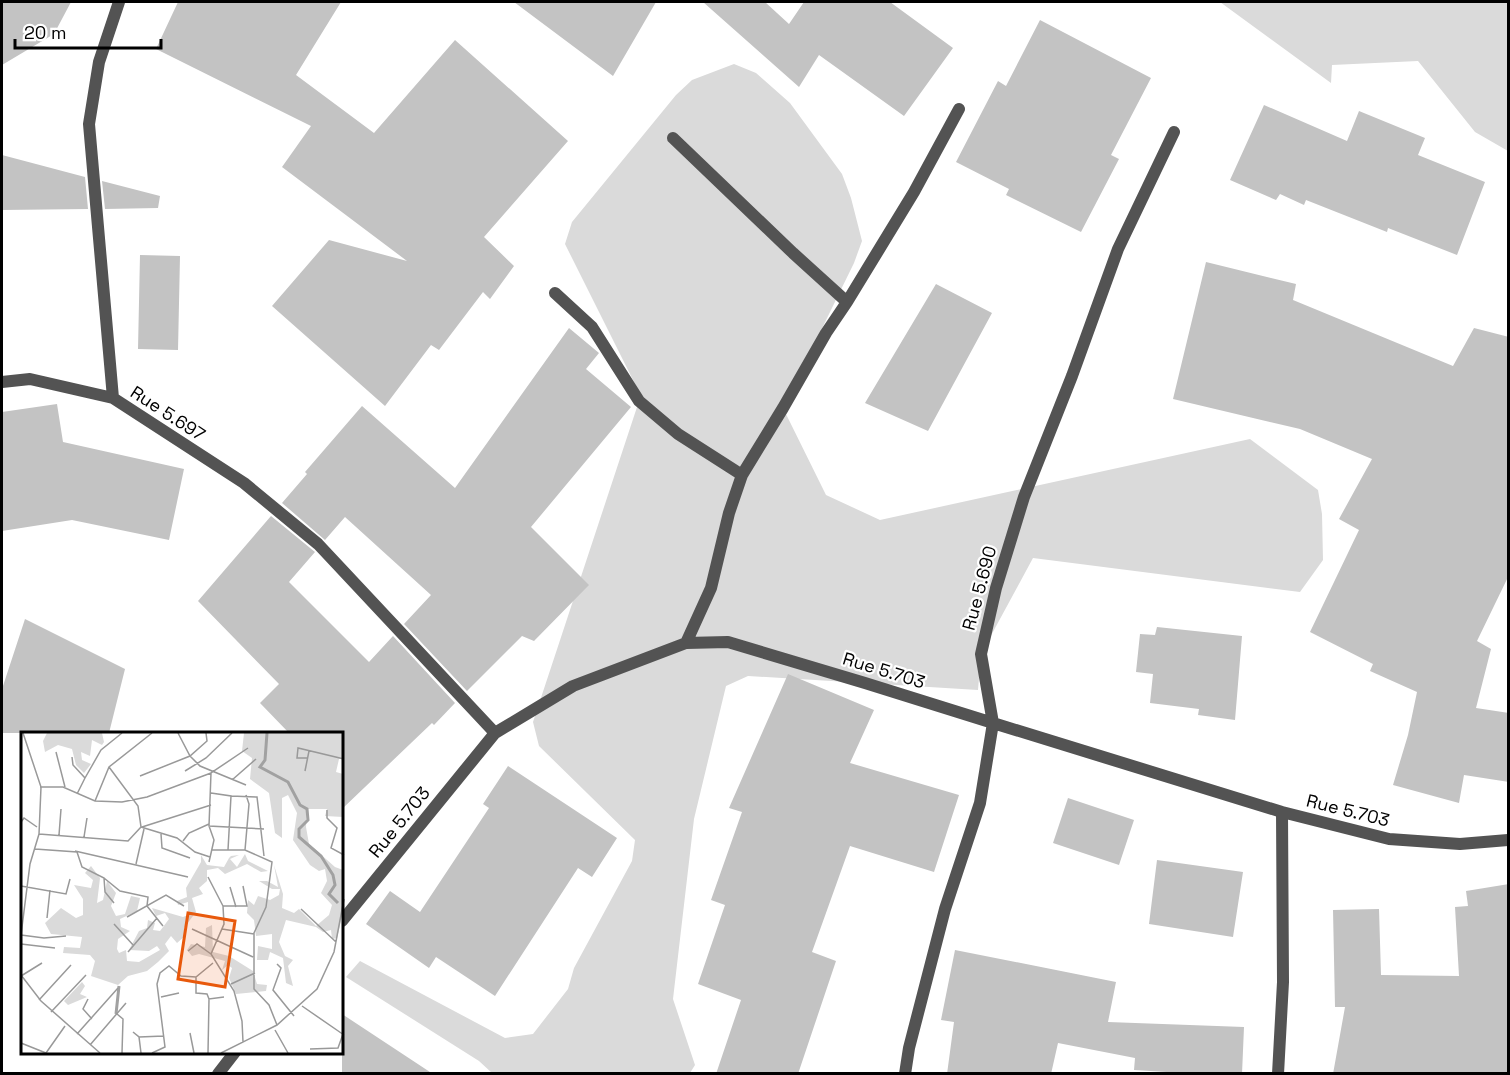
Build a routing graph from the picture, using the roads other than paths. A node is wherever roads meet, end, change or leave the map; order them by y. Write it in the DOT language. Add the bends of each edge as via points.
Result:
graph roads {
  1 [pos="119,2"];
  2 [pos="959,109"];
  3 [pos="1174,132"];
  4 [pos="673,138"];
  5 [pos="555,293"];
  6 [pos="847,302"];
  7 [pos="2,382"];
  8 [pos="113,398"];
  9 [pos="742,475"];
  10 [pos="686,643"];
  11 [pos="993,723"];
  12 [pos="495,733"];
  13 [pos="1282,812"];
  14 [pos="1509,840"];
  15 [pos="344,919"];
  16 [pos="234,1054"];
  17 [pos="218,1074"];
  18 [pos="905,1074"];
  19 [pos="1278,1074"];
  1 -- 8 [label="street, Rue 5.697" via="99,62 89,124"];
  2 -- 6 [label="street"];
  3 -- 11 [label="street, Rue 5.690" via="1118,249 1024,497 996,588 981,654"];
  4 -- 6 [label="street"];
  5 -- 9 [label="street" via="592,327 639,401 678,434"];
  6 -- 9 [label="street"];
  7 -- 8 [label="street" via="30,379"];
  8 -- 12 [label="street, Rue 5.697" via="244,483 318,544"];
  9 -- 10 [label="street" via="711,588"];
  10 -- 11 [label="street, Rue 5.703" via="728,642"];
  10 -- 12 [label="street, Rue 5.703" via="573,686"];
  11 -- 13 [label="street, Rue 5.703"];
  11 -- 18 [label="street, Rue 5.690" via="980,803 945,909"];
  12 -- 15 [label="street, Rue 5.703"];
  13 -- 14 [label="street, Rue 5.703" via="1389,839 1460,844"];
  13 -- 19 [label="street" via="1284,982"];
  16 -- 17 [label="street"];
}
